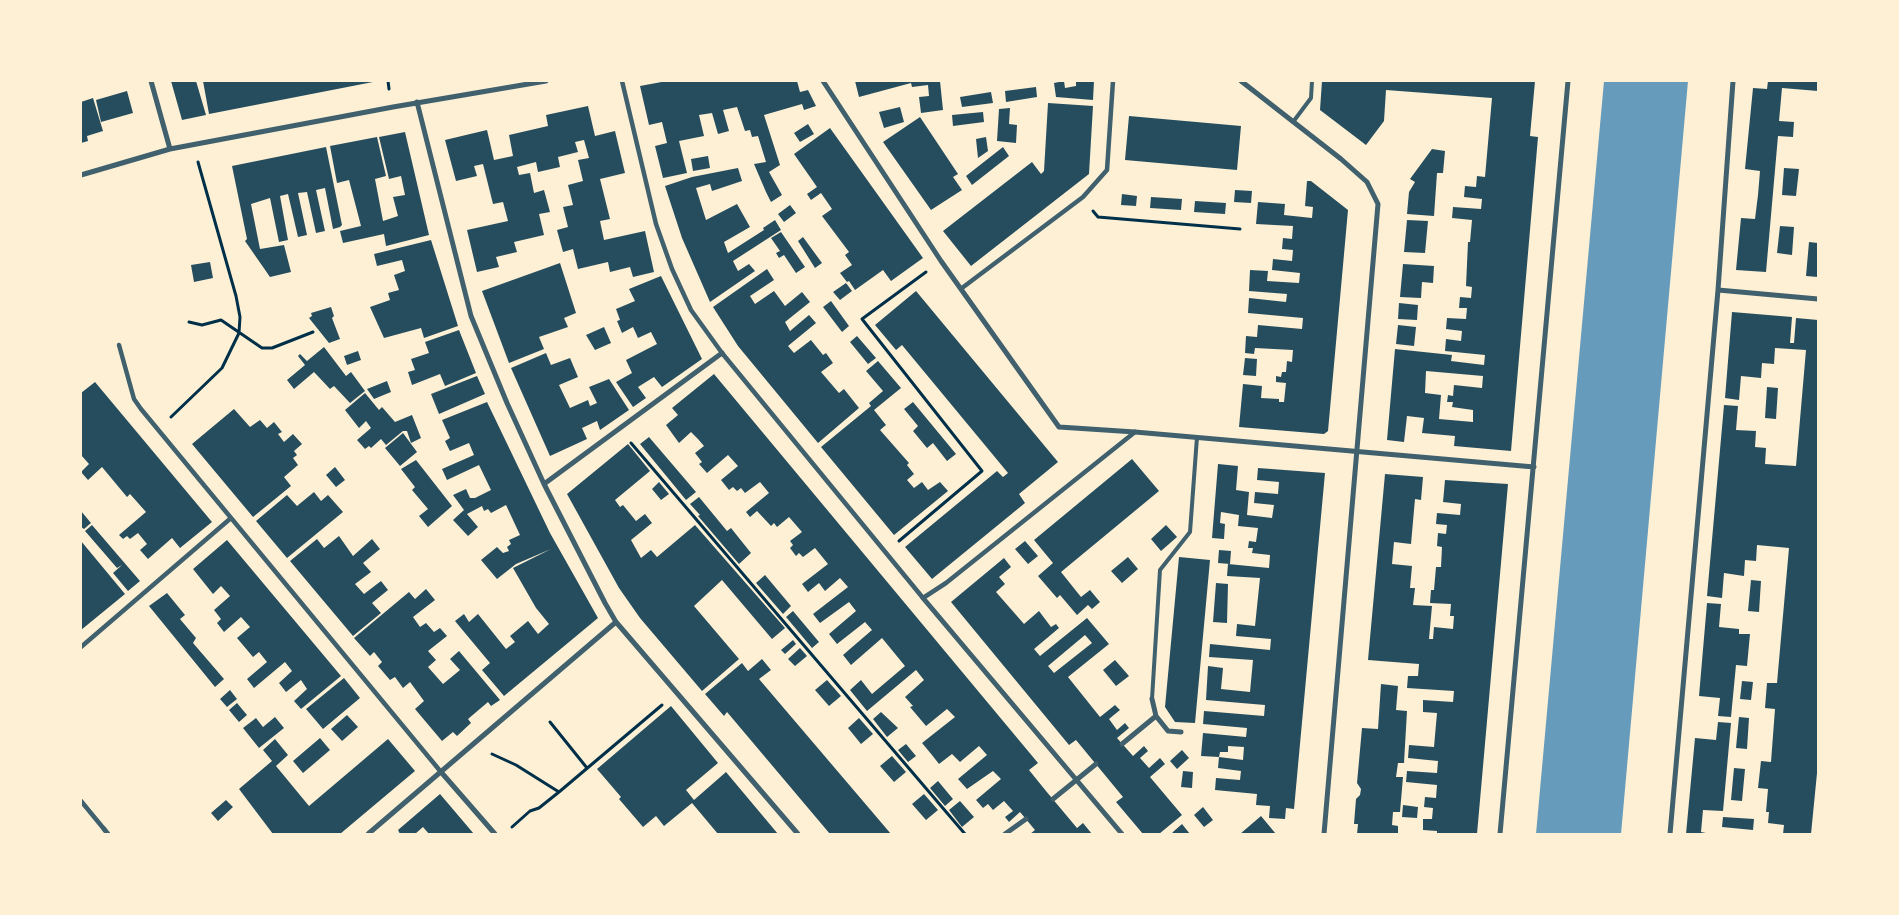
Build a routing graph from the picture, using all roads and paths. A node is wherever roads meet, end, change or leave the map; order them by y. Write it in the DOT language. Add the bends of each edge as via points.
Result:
graph roads {
  1 [pos="151,81"];
  2 [pos="546,81"];
  3 [pos="622,81"];
  4 [pos="823,81"];
  5 [pos="1113,81"];
  6 [pos="1241,81"];
  7 [pos="1312,81"];
  8 [pos="1568,81"];
  9 [pos="1733,81"];
  10 [pos="418,102"];
  11 [pos="1293,122"];
  12 [pos="193,145"];
  13 [pos="170,150"];
  14 [pos="81,175"];
  15 [pos="1083,197"];
  16 [pos="1240,229"];
  17 [pos="941,261"];
  18 [pos="962,288"];
  19 [pos="1718,290"];
  20 [pos="1818,299"];
  21 [pos="189,322"];
  22 [pos="313,332"];
  23 [pos="239,333"];
  24 [pos="119,345"];
  25 [pos="722,353"];
  26 [pos="619,428"];
  27 [pos="158,429"];
  28 [pos="1135,432"];
  29 [pos="1197,437"];
  30 [pos="1357,451"];
  31 [pos="1534,467"];
  32 [pos="544,484"];
  33 [pos="232,518"];
  34 [pos="885,552"];
  35 [pos="923,598"];
  36 [pos="616,622"];
  37 [pos="81,647"];
  38 [pos="676,693"];
  39 [pos="1152,699"];
  40 [pos="1156,716"];
  41 [pos="550,722"];
  42 [pos="1181,732"];
  43 [pos="1122,744"];
  44 [pos="471,745"];
  45 [pos="1096,764"];
  46 [pos="587,768"];
  47 [pos="441,772"];
  48 [pos="1077,779"];
  49 [pos="559,792"];
  50 [pos="1053,799"];
  51 [pos="81,801"];
  52 [pos="1026,819"];
  53 [pos="510,828"];
  54 [pos="104,829"];
  55 [pos="108,834"];
  56 [pos="368,834"];
  57 [pos="495,834"];
  58 [pos="798,834"];
  59 [pos="965,834"];
  60 [pos="1005,834"];
  61 [pos="1122,834"];
  62 [pos="1324,834"];
  63 [pos="1500,834"];
  64 [pos="1670,834"];
  1 -- 13 [label="street"];
  2 -- 10 [label="street"];
  3 -- 25 [label="street" via="656,224 672,269 691,310"];
  4 -- 17 [label="street"];
  5 -- 15 [label="street" via="1107,170"];
  6 -- 11 [label="street"];
  7 -- 11 [label="lane" via="1311,98"];
  8 -- 31 [label="street"];
  9 -- 19 [label="street"];
  10 -- 12 [label="street"];
  10 -- 32 [label="street" via="471,316"];
  11 -- 30 [label="street" via="1367,182 1378,204"];
  12 -- 13 [label="street"];
  12 -- 23 [label="path" via="236,296"];
  13 -- 14 [label="street"];
  15 -- 16 [label="path" via="1098,217"];
  15 -- 18 [label="street"];
  17 -- 18 [label="street"];
  17 -- 34 [label="path" via="862,319 982,471"];
  18 -- 28 [label="street" via="1059,427"];
  19 -- 20 [label="street"];
  19 -- 64 [label="street"];
  21 -- 23 [label="path" via="202,325 220,320"];
  22 -- 23 [label="path" via="272,348 262,348"];
  23 -- 27 [label="path" via="222,368"];
  24 -- 27 [label="street" via="134,399"];
  25 -- 26 [label="street"];
  25 -- 34 [label="street"];
  26 -- 32 [label="street"];
  26 -- 59 [label="path"];
  27 -- 33 [label="street"];
  28 -- 29 [label="street"];
  28 -- 35 [label="street"];
  29 -- 30 [label="street"];
  29 -- 39 [label="lane" via="1190,532 1160,570"];
  30 -- 31 [label="street"];
  30 -- 62 [label="street"];
  31 -- 63 [label="street"];
  32 -- 36 [label="street"];
  33 -- 37 [label="street"];
  33 -- 47 [label="street"];
  34 -- 35 [label="street"];
  35 -- 48 [label="street"];
  36 -- 38 [label="street"];
  36 -- 44 [label="street"];
  38 -- 46 [label="path"];
  38 -- 58 [label="street"];
  39 -- 40 [label="street"];
  40 -- 42 [label="street" via="1168,731"];
  40 -- 43 [label="street"];
  41 -- 46 [label="path"];
  44 -- 47 [label="street"];
  44 -- 49 [label="path" via="516,765"];
  45 -- 48 [label="street"];
  46 -- 49 [label="path"];
  47 -- 56 [label="street"];
  47 -- 57 [label="street"];
  48 -- 50 [label="street"];
  48 -- 61 [label="street"];
  49 -- 53 [label="path"];
  51 -- 54 [label="street"];
  52 -- 60 [label="street"];
  54 -- 55 [label="street"];
}
